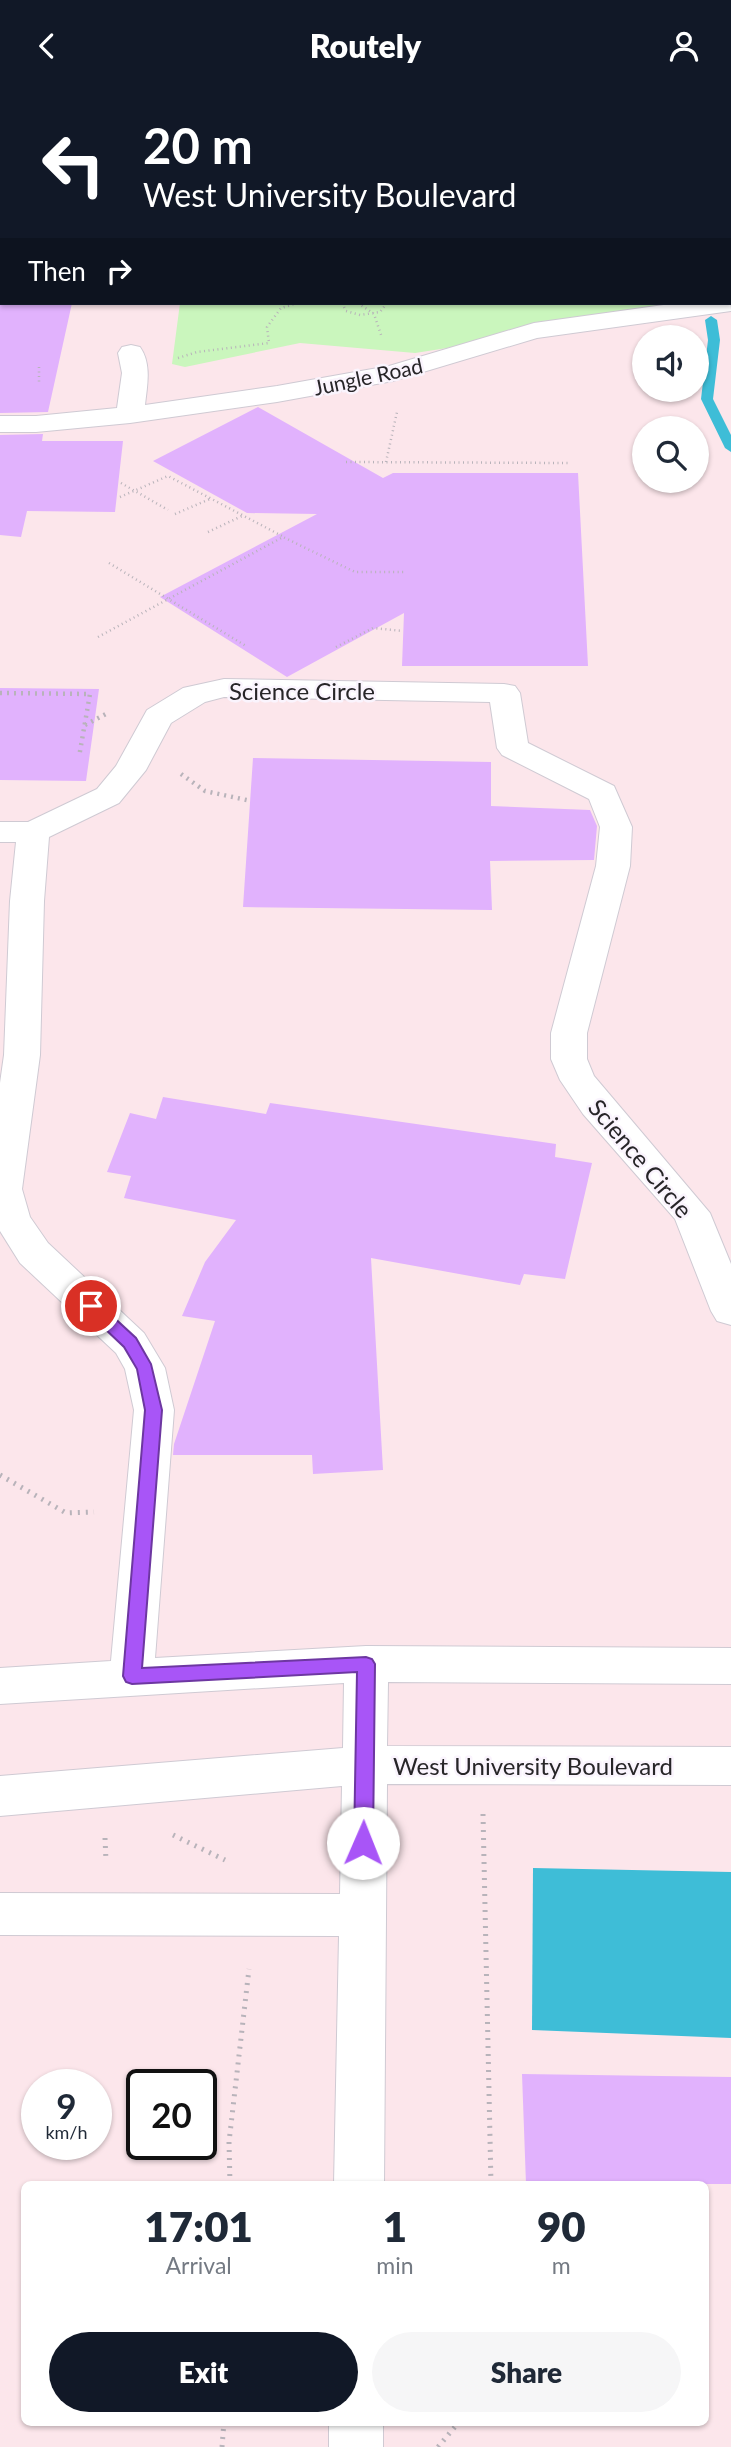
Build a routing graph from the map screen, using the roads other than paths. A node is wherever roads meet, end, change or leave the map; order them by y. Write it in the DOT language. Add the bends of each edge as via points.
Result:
graph roads {
  1 [pos="717,305"];
  2 [pos="133,363"];
  3 [pos="130,415"];
  4 [pos="0,424"];
  5 [pos="17,832"];
  6 [pos="731,1311"];
  7 [pos="366,1664"];
  8 [pos="731,1666"];
  9 [pos="132,1676"];
  10 [pos="0,1686"];
  11 [pos="365,1765"];
  12 [pos="731,1766"];
  13 [pos="0,1796"];
  14 [pos="0,1914"];
  15 [pos="362,1915"];
  16 [pos="359,2181"];
  17 [pos="356,2426"];
  18 [pos="356,2447"];
  1 -- 3 [label="street, Jungle Road" via="534,331 393,373"];
  2 -- 3 [label="street"];
  3 -- 4 [label="street, Jungle Road"];
  5 -- 6 [label="street, Science Circle" via="108,796 130,770 158,717 194,695 224,688 504,693 513,748 603,793 616,827 612,866 569,1033 569,1059 596,1105 691,1213"];
  5 -- 9 [label="street, Science Circle" via="27,901 22,1055 3,1189 12,1219 34,1253 130,1343 145,1368 154,1410"];
  7 -- 8 [label="street"];
  7 -- 9 [label="street"];
  7 -- 11 [label="street"];
  9 -- 10 [label="street"];
  11 -- 12 [label="street, West University Boulevard"];
  11 -- 13 [label="street, West University Boulevard"];
  11 -- 15 [label="street"];
  14 -- 15 [label="street"];
  15 -- 16 [label="street"];
  17 -- 18 [label="street"];
}
